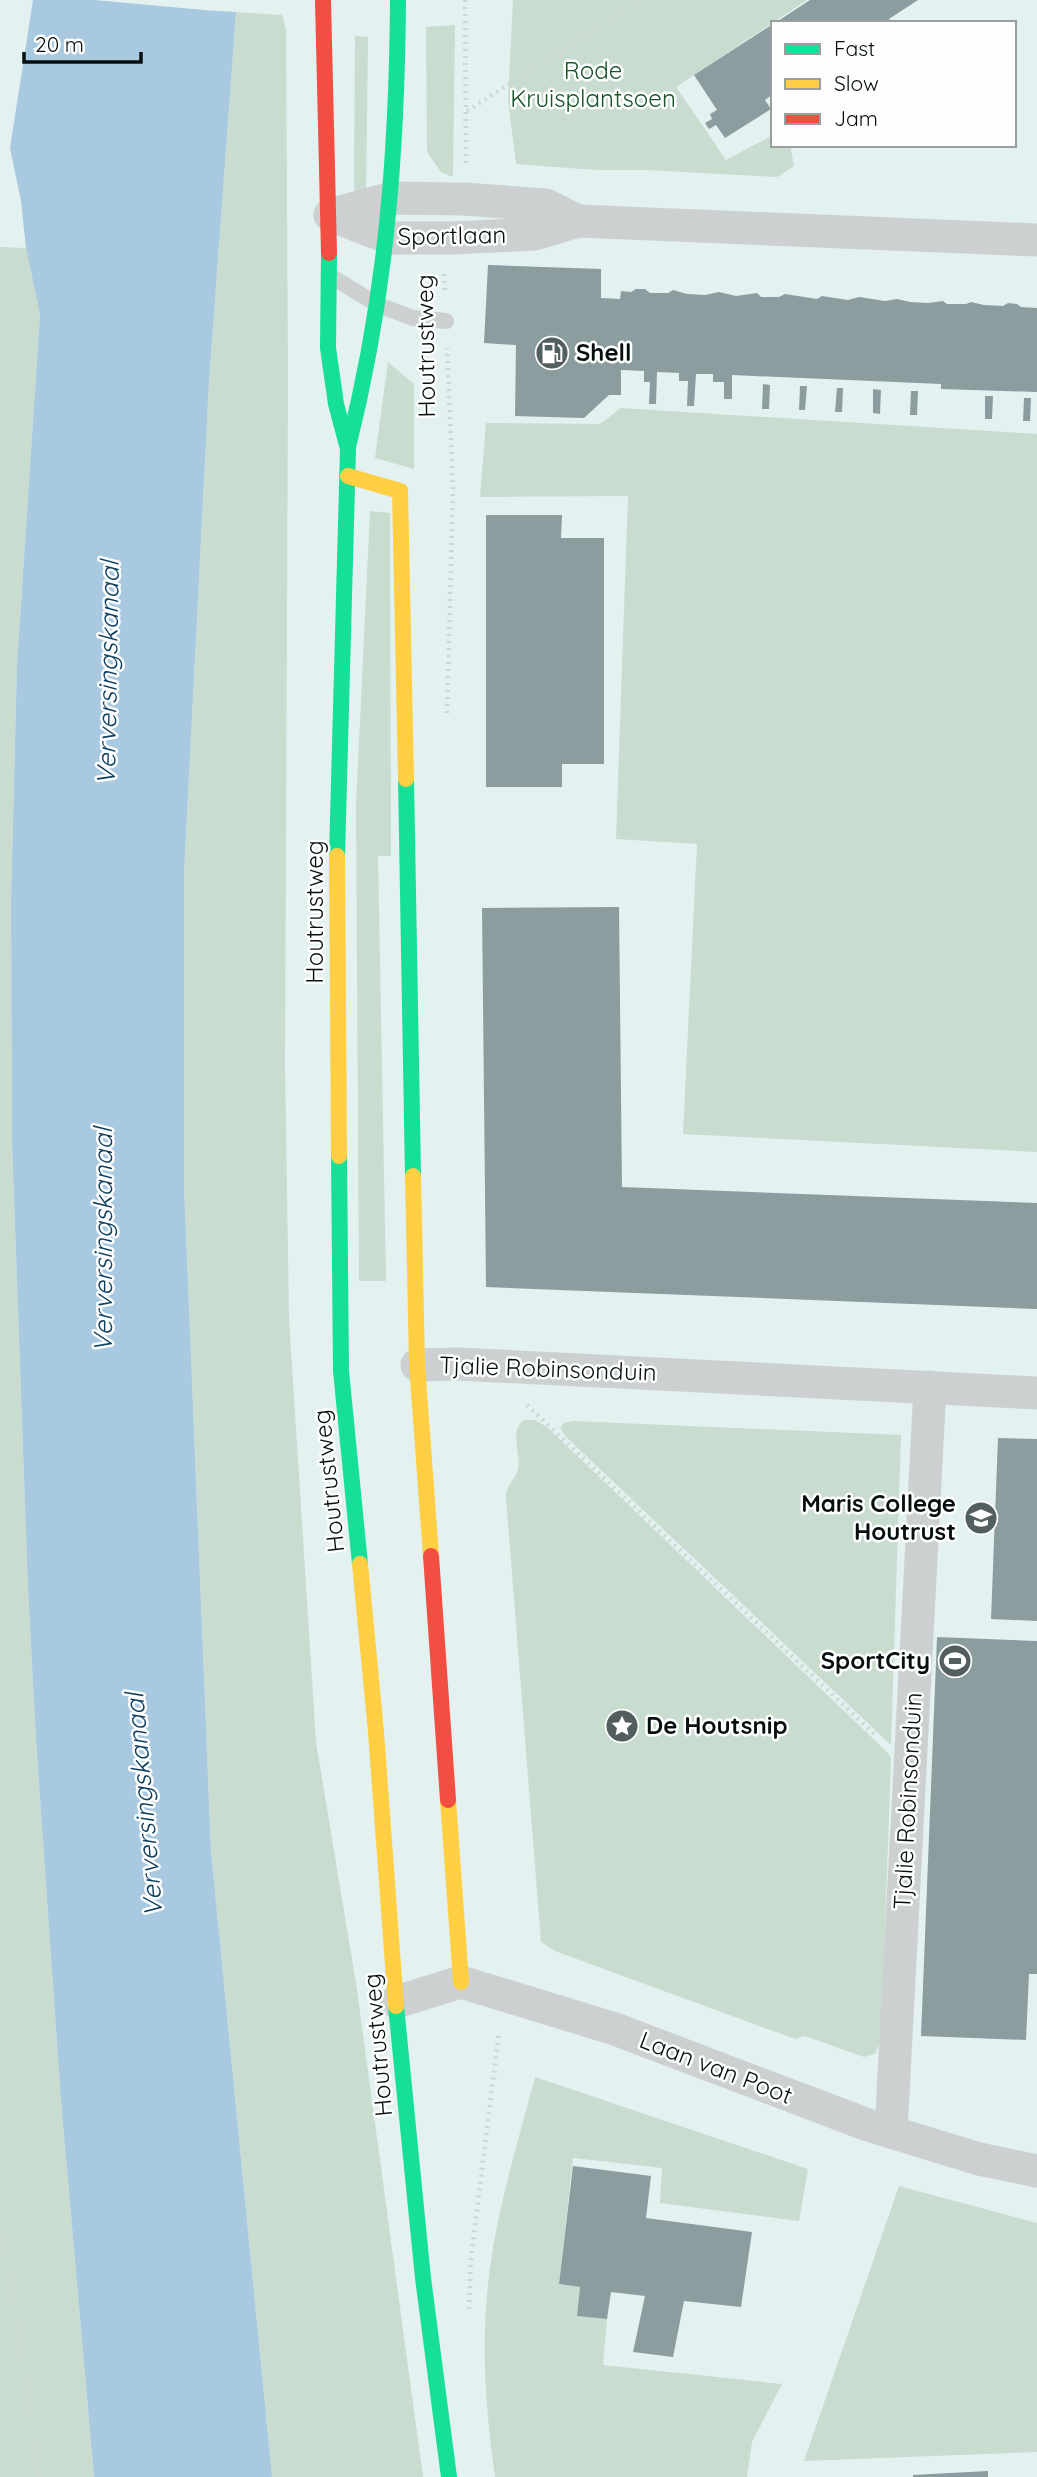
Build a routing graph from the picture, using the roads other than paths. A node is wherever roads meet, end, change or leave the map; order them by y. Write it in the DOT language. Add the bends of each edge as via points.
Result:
graph roads {
  1 [pos="323,0"];
  2 [pos="398,0"];
  3 [pos="392,198"];
  4 [pos="330,215"];
  5 [pos="578,221"];
  6 [pos="389,238"];
  7 [pos="1037,240"];
  8 [pos="330,276"];
  9 [pos="378,305"];
  10 [pos="446,321"];
  11 [pos="348,449"];
  12 [pos="348,476"];
  13 [pos="418,1365"];
  14 [pos="930,1387"];
  15 [pos="1037,1392"];
  16 [pos="461,1982"];
  17 [pos="396,2002"];
  18 [pos="891,2132"];
  19 [pos="1037,2171"];
  20 [pos="449,2477"];
  1 -- 4 [label="main road, Houtrustweg"];
  2 -- 3 [label="main road, Houtrustweg"];
  3 -- 4 [label="street, Sportlaan"];
  3 -- 5 [label="street, Sportlaan" via="546,205"];
  3 -- 6 [label="main road, Houtrustweg"];
  4 -- 6 [label="street, Sportlaan"];
  4 -- 8 [label="main road, Houtrustweg"];
  5 -- 6 [label="street, Sportlaan" via="535,234"];
  5 -- 7 [label="street, Sportlaan"];
  6 -- 9 [label="main road, Houtrustweg"];
  8 -- 9 [label="lane"];
  8 -- 11 [label="main road, Houtrustweg" via="328,348"];
  9 -- 10 [label="lane" via="414,318"];
  9 -- 11 [label="main road, Houtrustweg"];
  11 -- 12 [label="main road, Houtrustweg"];
  12 -- 13 [label="main road" via="400,491"];
  12 -- 17 [label="main road, Houtrustweg" via="337,866 341,1371 376,1732"];
  13 -- 14 [label="street, Tjalie Robinsonduin"];
  13 -- 16 [label="main road"];
  14 -- 15 [label="street, Tjalie Robinsonduin"];
  14 -- 18 [label="street, Tjalie Robinsonduin"];
  16 -- 17 [label="street"];
  16 -- 18 [label="street, Laan van Poot" via="615,2029"];
  17 -- 20 [label="main road, Houtrustweg"];
  18 -- 19 [label="street, Laan van Poot"];
}
